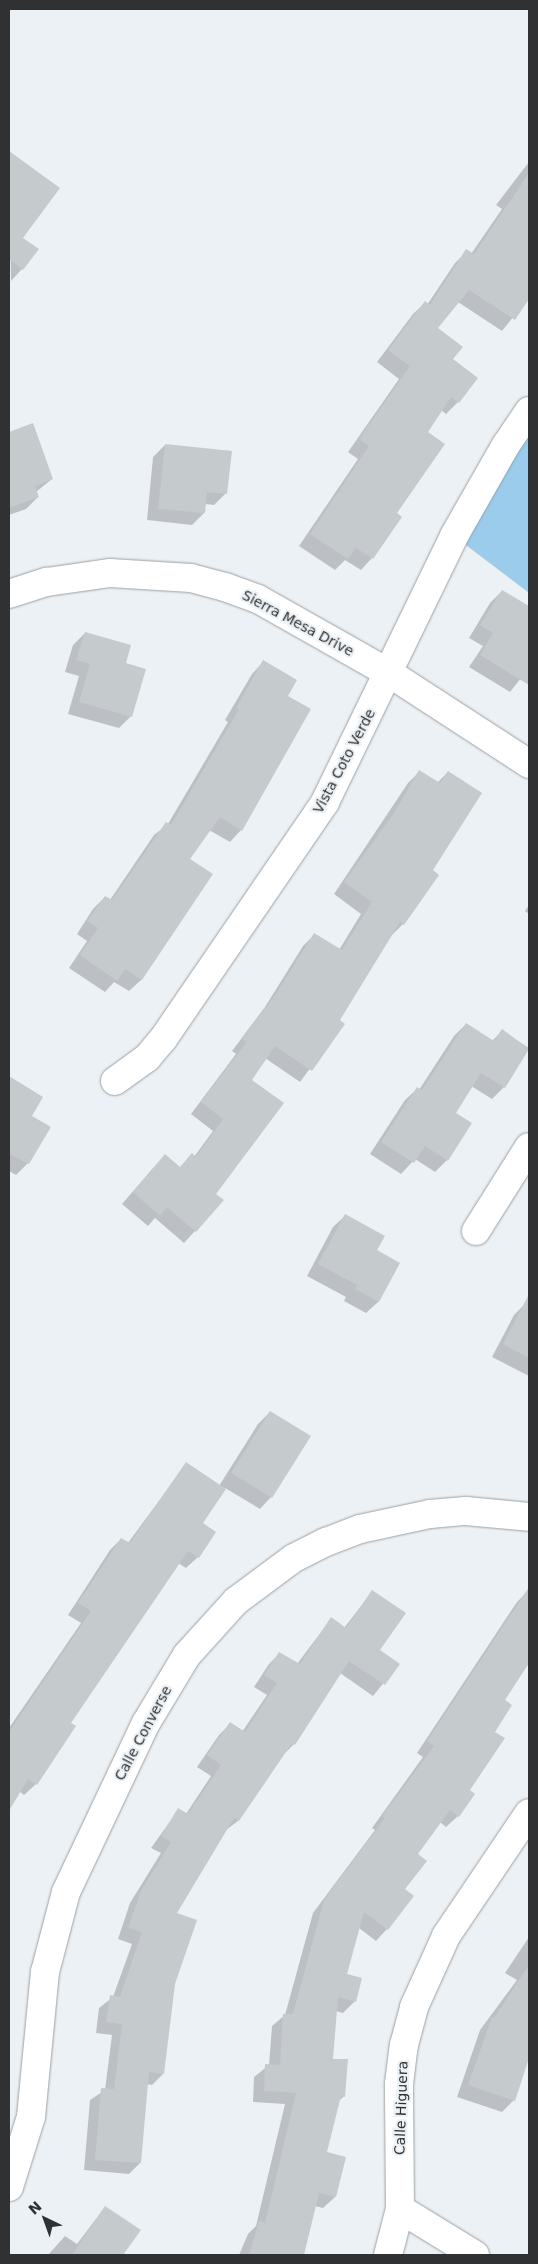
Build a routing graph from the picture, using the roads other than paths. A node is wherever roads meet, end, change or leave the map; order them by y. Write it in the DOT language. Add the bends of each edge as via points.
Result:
graph roads {
  1 [pos="529,411"];
  2 [pos="9,594"];
  3 [pos="389,673"];
  4 [pos="529,764"];
  5 [pos="115,1081"];
  6 [pos="529,1147"];
  7 [pos="476,1231"];
  8 [pos="529,1518"];
  9 [pos="529,1813"];
  10 [pos="9,2187"];
  11 [pos="400,2209"];
  12 [pos="388,2255"];
  13 [pos="475,2255"];
  1 -- 3 [label="street, Vista Coto Verde" via="460,525 414,615"];
  2 -- 3 [label="street, Sierra Mesa Drive" via="48,582 110,573 191,578 258,599"];
  3 -- 4 [label="street, Sierra Mesa Drive"];
  3 -- 5 [label="street, Vista Coto Verde" via="325,802 163,1039 147,1058"];
  6 -- 7 [label="street"];
  8 -- 10 [label="street, Calle Converse" via="466,1511 430,1514 377,1524 326,1542 279,1568 236,1601 187,1655 146,1723 66,1892 45,1972 31,2117"];
  9 -- 11 [label="street, Calle Higuera" via="446,1936 414,2007 404,2045 400,2084"];
  11 -- 12 [label="street, Calle Higuera"];
  11 -- 13 [label="street"];
}
